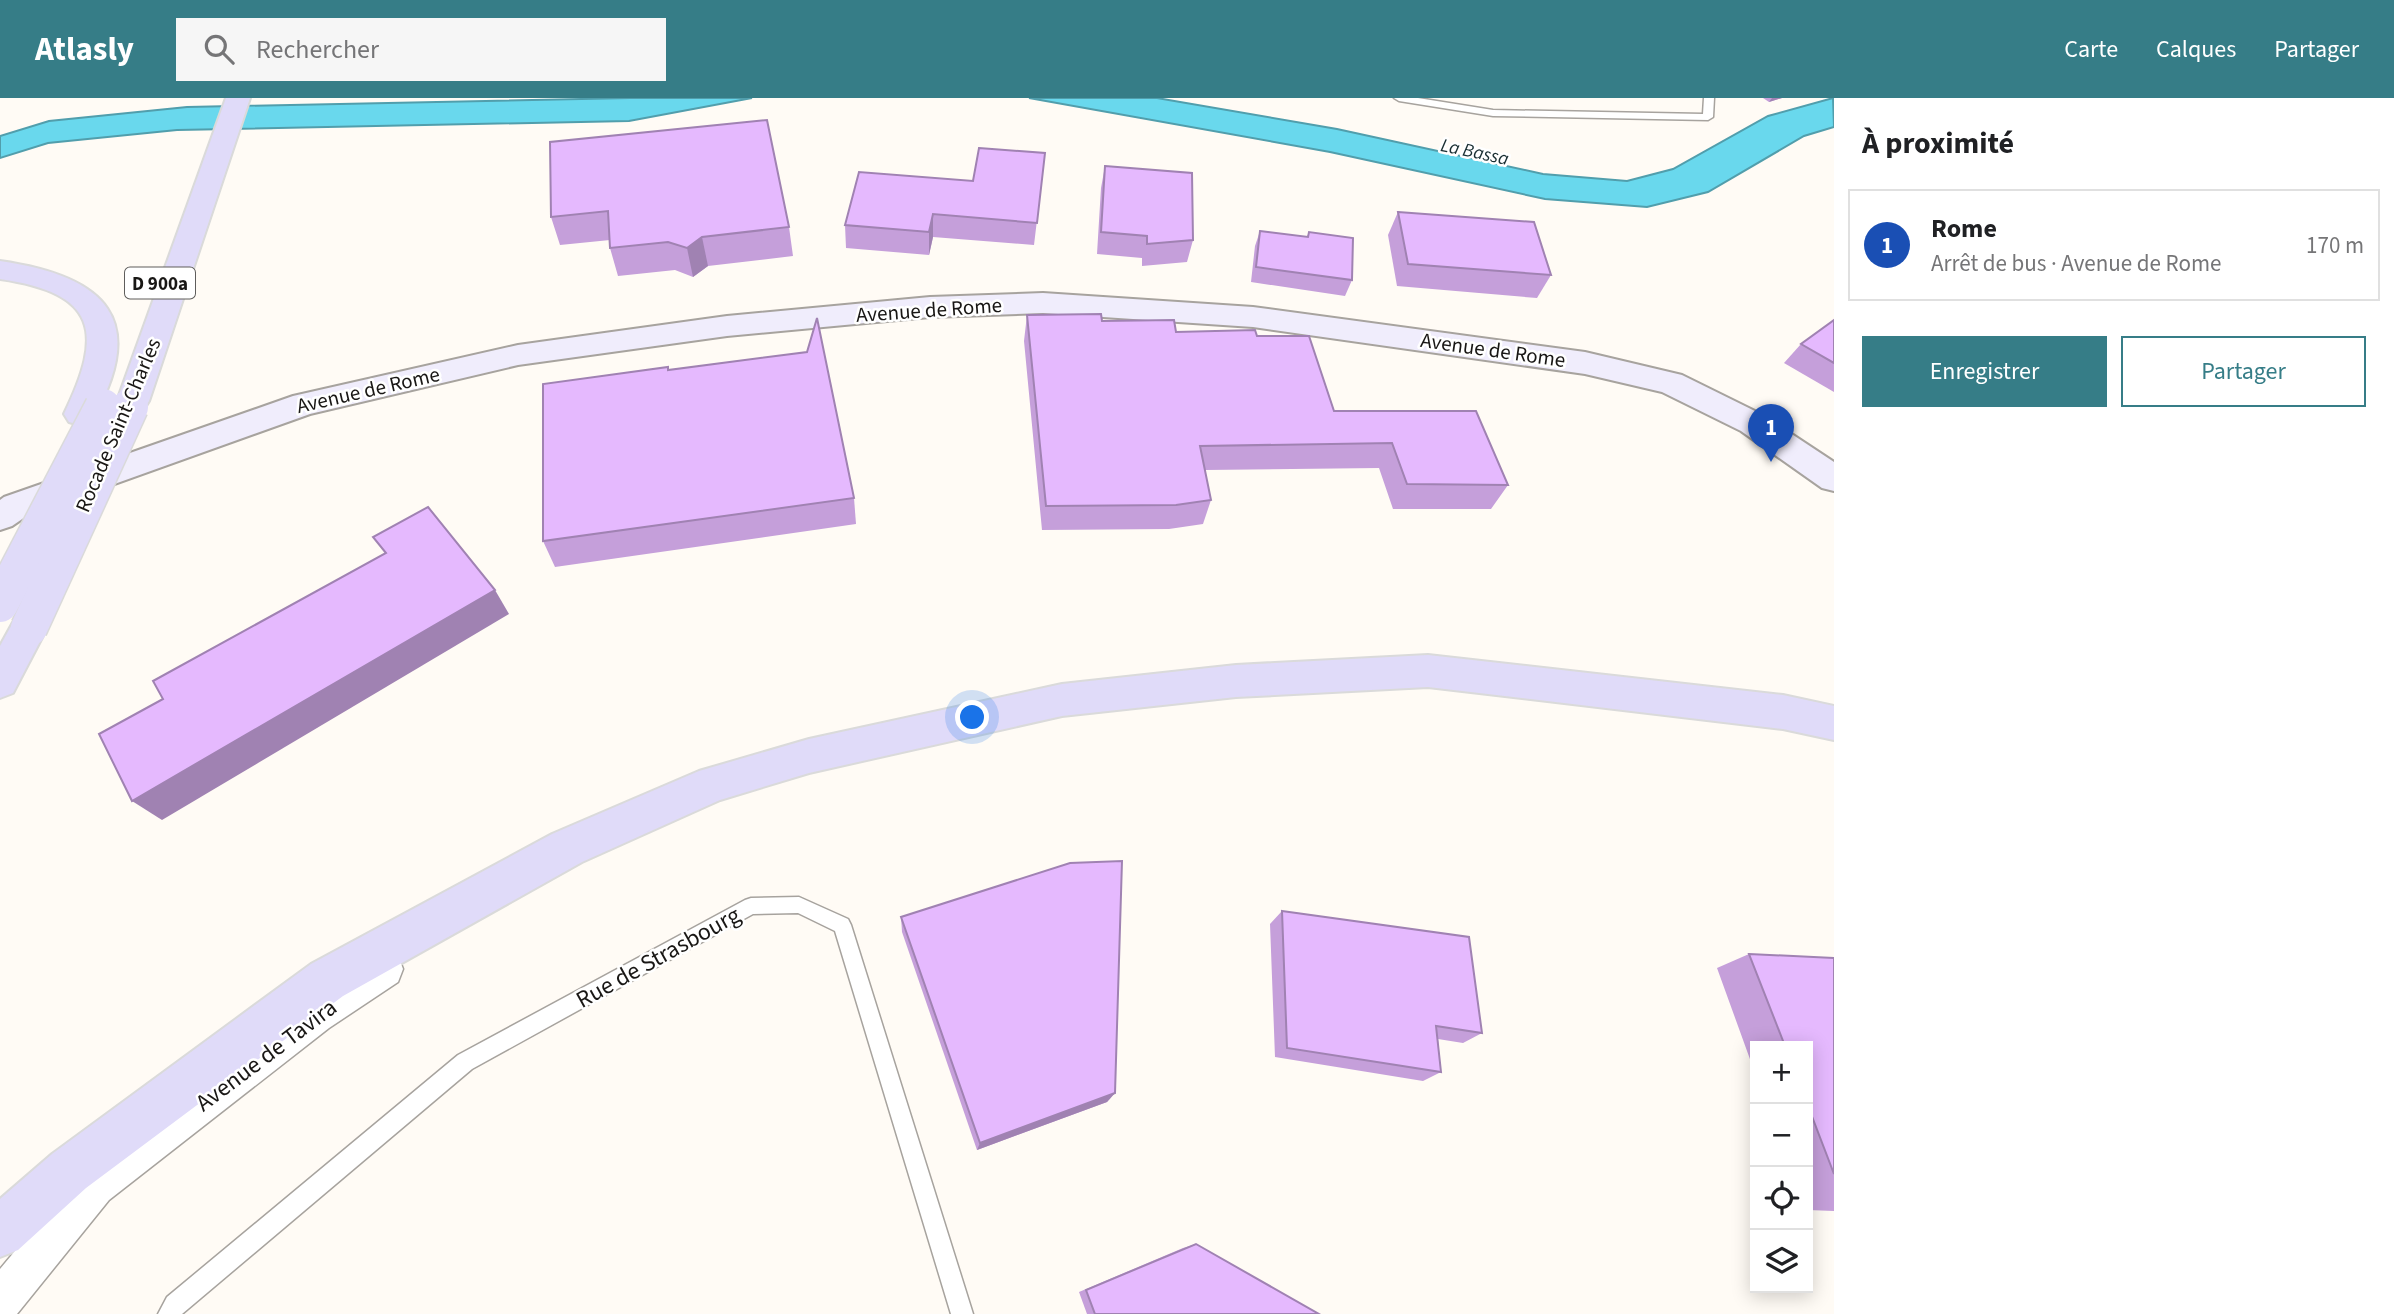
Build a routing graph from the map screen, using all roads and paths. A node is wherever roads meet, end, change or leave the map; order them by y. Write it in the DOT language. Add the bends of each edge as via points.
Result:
graph roads {
  1 [pos="238,98"];
  2 [pos="1399,98"];
  3 [pos="1709,98"];
  4 [pos="0,270"];
  5 [pos="105,407"];
  6 [pos="1834,479"];
  7 [pos="5,510"];
  8 [pos="0,597"];
  9 [pos="0,604"];
  10 [pos="0,682"];
  11 [pos="1834,723"];
  12 [pos="567,848"];
  13 [pos="0,1232"];
  14 [pos="0,1302"];
  15 [pos="169,1314"];
  16 [pos="962,1314"];
  1 -- 5 [label="main road, Rocade Saint-Charles / D 900a" via="218,160"];
  2 -- 3 [label="lane" via="1493,113 1708,117"];
  4 -- 5 [label="main road" via="41,275 72,288 90,304 99,323 102,346 97,375"];
  5 -- 8 [label="main road, bridge"];
  5 -- 9 [label="main road, Rocade Saint-Charles / D 900a, bridge"];
  5 -- 10 [label="main road, Rocade Saint-Charles / D 900a, bridge" via="29,628"];
  6 -- 7 [label="street, Avenue de Rome" via="1752,422 1671,383 1585,363 1253,317 1043,303 930,307 727,326 518,355 304,404"];
  11 -- 12 [label="main road" via="1783,712 1428,671 1236,681 1062,700 809,756 713,784"];
  12 -- 13 [label="main road" via="327,980 69,1171"];
  12 -- 14 [label="street, Avenue de Tavira" via="316,1015 95,1186"];
  15 -- 16 [label="lane, Rue de Strasbourg" via="464,1062 751,906 799,905 842,925"];
}
